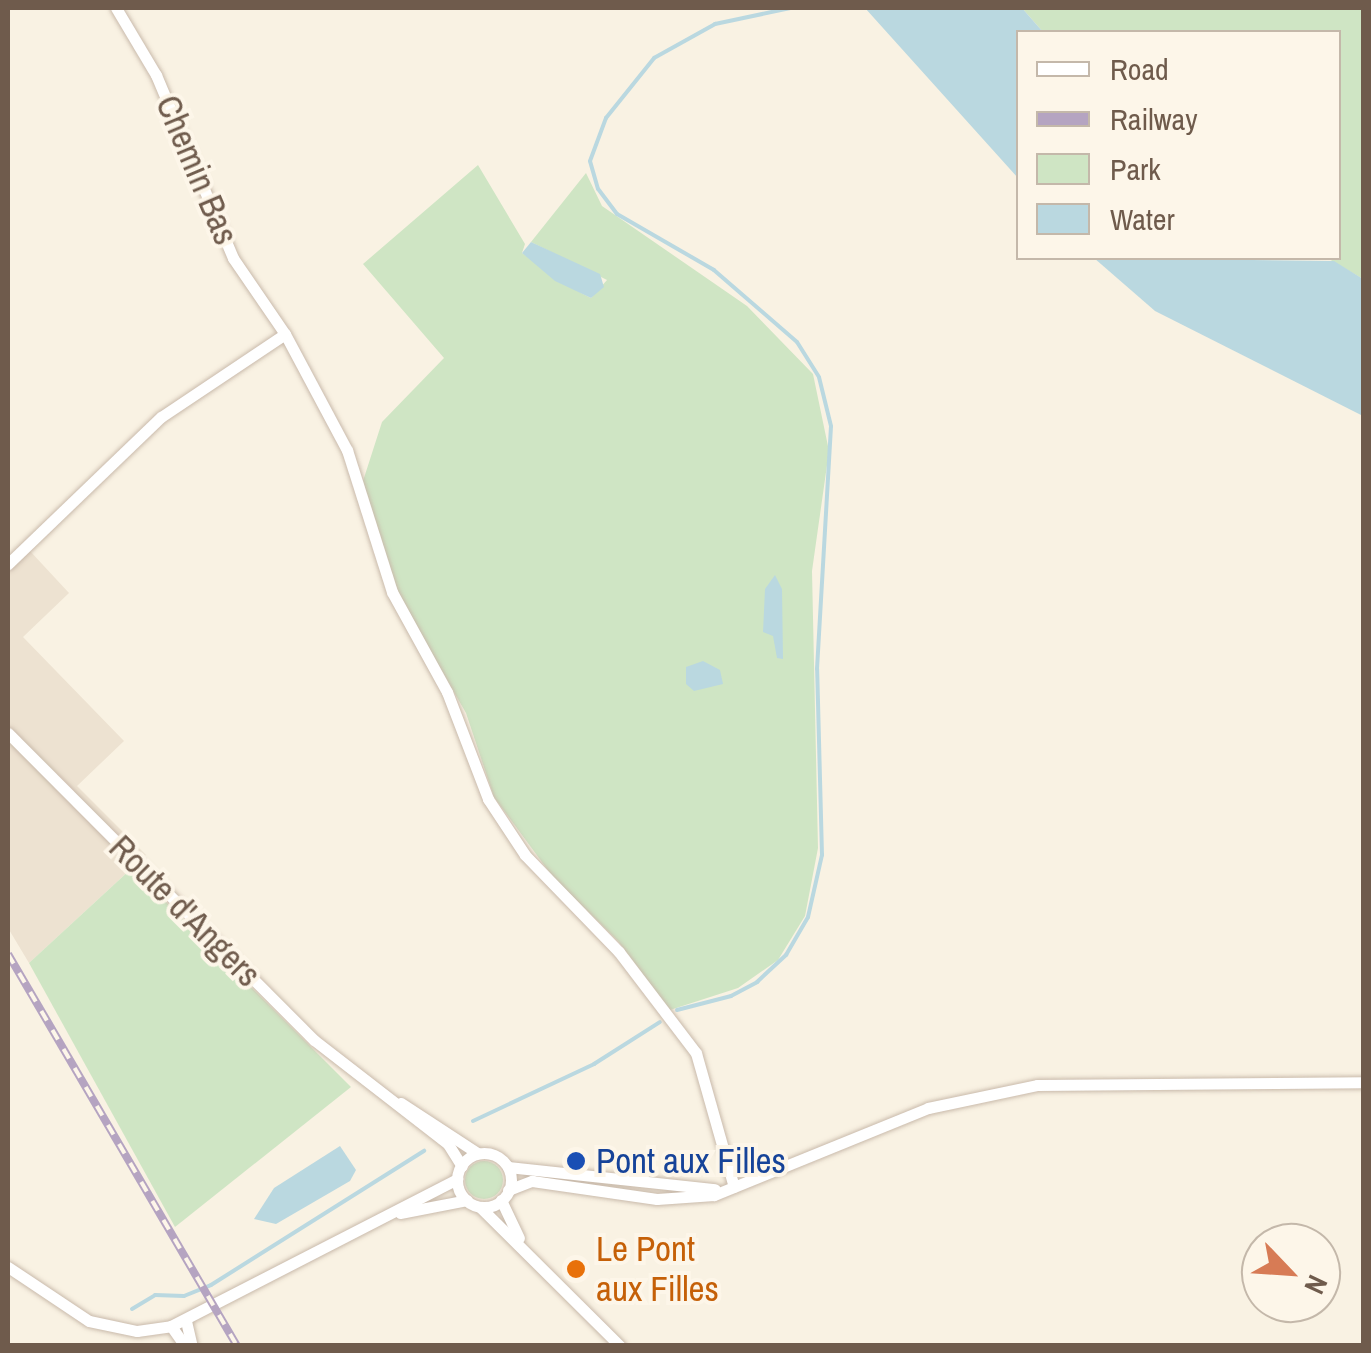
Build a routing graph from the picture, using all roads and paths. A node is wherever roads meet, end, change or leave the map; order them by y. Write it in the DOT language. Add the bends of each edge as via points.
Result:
graph roads {
  1 [pos="116,8"];
  2 [pos="283,332"];
  3 [pos="8,564"];
  4 [pos="8,733"];
  5 [pos="1364,1082"];
  6 [pos="366,1085"];
  7 [pos="477,1152"];
  8 [pos="462,1166"];
  9 [pos="508,1168"];
  10 [pos="457,1179"];
  11 [pos="734,1188"];
  12 [pos="504,1195"];
  13 [pos="467,1200"];
  14 [pos="481,1208"];
  15 [pos="372,1220"];
  16 [pos="540,1265"];
  17 [pos="8,1267"];
  18 [pos="186,1321"];
  19 [pos="171,1326"];
  20 [pos="189,1346"];
  21 [pos="620,1346"];
  1 -- 2 [label="street, Chemin Bas" via="156,74 234,258"];
  2 -- 3 [label="street" via="161,418"];
  2 -- 11 [label="street, Chemin Bas" via="347,450 392,592 447,692 488,799 525,855 620,952 696,1054"];
  4 -- 6 [label="street, Route d'Angers"];
  5 -- 11 [label="street" via="1239,1088 1110,1081 1008,1090 928,1108"];
  6 -- 7 [label="street, Route d'Angers"];
  6 -- 8 [label="street, Route d'Angers" via="448,1144"];
  7 -- 8 [label="street"];
  7 -- 9 [label="street" via="495,1154"];
  8 -- 10 [label="street"];
  9 -- 11 [label="street" via="574,1169 692,1190"];
  9 -- 12 [label="street"];
  10 -- 13 [label="street"];
  10 -- 15 [label="street"];
  11 -- 12 [label="street" via="680,1200 562,1182"];
  12 -- 14 [label="street"];
  12 -- 16 [label="street"];
  13 -- 14 [label="street"];
  13 -- 15 [label="street"];
  14 -- 16 [label="street"];
  15 -- 18 [label="street"];
  16 -- 21 [label="street"];
  17 -- 19 [label="street" via="89,1320 137,1331"];
  18 -- 19 [label="street"];
  18 -- 20 [label="street"];
  19 -- 20 [label="street"];
}
